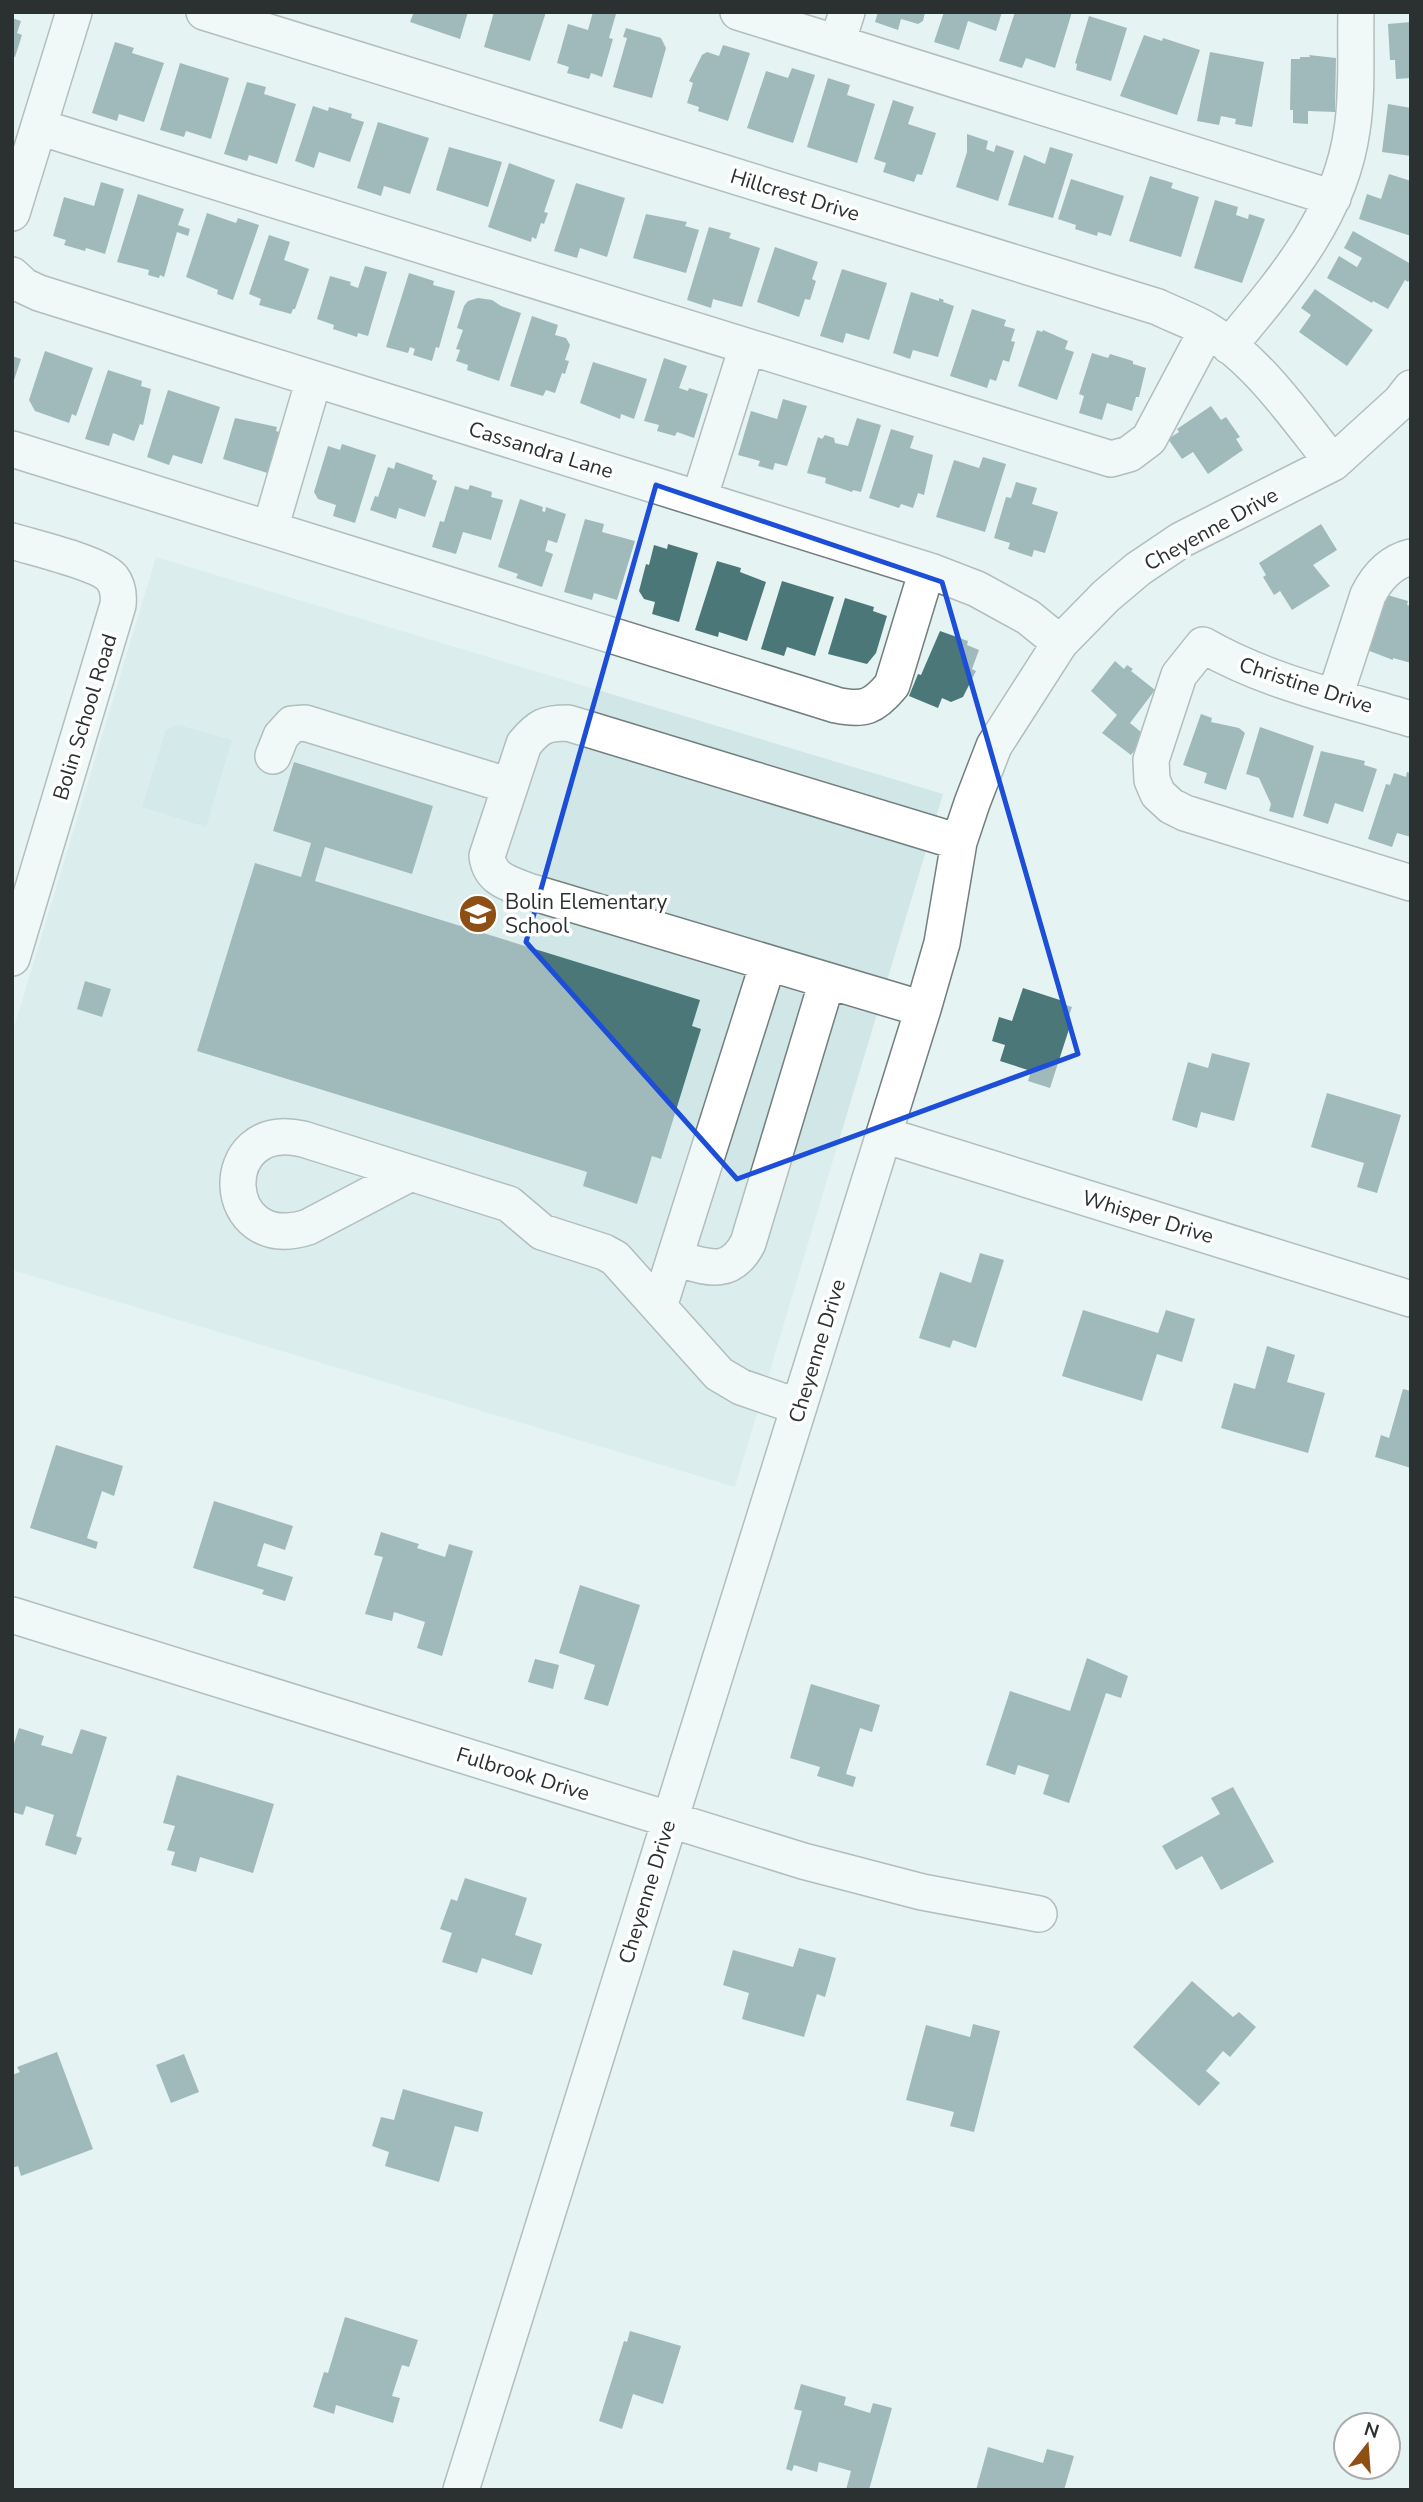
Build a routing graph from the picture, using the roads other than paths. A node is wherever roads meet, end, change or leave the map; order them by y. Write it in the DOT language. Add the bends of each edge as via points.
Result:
graph roads {
  1 [pos="74,12"];
  2 [pos="204,12"];
  3 [pos="738,12"];
  4 [pos="1356,12"];
  5 [pos="842,28"];
  6 [pos="39,127"];
  7 [pos="1333,198"];
  8 [pos="12,214"];
  9 [pos="13,276"];
  10 [pos="1218,338"];
  11 [pos="747,347"];
  12 [pos="314,379"];
  13 [pos="1411,388"];
  14 [pos="12,449"];
  15 [pos="1333,463"];
  16 [pos="699,499"];
  17 [pos="270,529"];
  18 [pos="12,541"];
  19 [pos="1411,557"];
  20 [pos="927,570"];
  21 [pos="1060,643"];
  22 [pos="1335,696"];
  23 [pos="1411,719"];
  24 [pos="273,756"];
  25 [pos="510,786"];
  26 [pos="959,842"];
  27 [pos="1411,883"];
  28 [pos="12,958"];
  29 [pos="768,963"];
  30 [pos="827,981"];
  31 [pos="923,1009"];
  32 [pos="884,1135"];
  33 [pos="411,1173"];
  34 [pos="675,1258"];
  35 [pos="1411,1299"];
  36 [pos="660,1307"];
  37 [pos="799,1407"];
  38 [pos="12,1615"];
  39 [pos="670,1819"];
  40 [pos="1039,1914"];
  41 [pos="468,2488"];
  1 -- 6 [label="street"];
  2 -- 10 [label="street, Hillcrest Drive" via="1158,307"];
  3 -- 5 [label="street"];
  4 -- 7 [label="street" via="1353,127"];
  5 -- 7 [label="street"];
  6 -- 8 [label="street"];
  6 -- 11 [label="street"];
  7 -- 10 [label="street" via="1282,283"];
  9 -- 12 [label="street, Cassandra Lane" via="39,293"];
  10 -- 11 [label="street" via="1149,439 1129,454 1111,459"];
  10 -- 15 [label="street, Hillcrest Drive" via="1268,382"];
  11 -- 16 [label="street"];
  12 -- 16 [label="street, Cassandra Lane"];
  12 -- 17 [label="street"];
  13 -- 15 [label="street, Cheyenne Drive"];
  14 -- 17 [label="street"];
  15 -- 21 [label="street, Cheyenne Drive" via="1181,540 1106,596"];
  16 -- 20 [label="street, Cassandra Lane"];
  17 -- 20 [label="street" via="854,709 870,706 892,685"];
  18 -- 28 [label="street, Bolin School Road" via="105,572 119,596"];
  19 -- 22 [label="street" via="1385,572 1371,588"];
  20 -- 21 [label="street, Cassandra Lane" via="977,589 1028,617"];
  21 -- 26 [label="street, Cheyenne Drive" via="994,746"];
  22 -- 23 [label="street, Christine Drive"];
  22 -- 27 [label="street, Christine Drive" via="1260,673 1203,645 1179,675 1151,760 1152,780 1158,794 1185,813"];
  24 -- 25 [label="street" via="292,724 305,723"];
  25 -- 26 [label="street" via="524,744 536,730 549,723 568,723"];
  25 -- 29 [label="street" via="487,856 489,868 503,881"];
  26 -- 31 [label="street, Cheyenne Drive" via="942,943"];
  29 -- 30 [label="street"];
  29 -- 34 [label="street"];
  30 -- 31 [label="street"];
  30 -- 34 [label="street" via="743,1254 735,1262 712,1268"];
  31 -- 32 [label="street, Cheyenne Drive"];
  32 -- 35 [label="street, Whisper Drive"];
  32 -- 37 [label="street, Cheyenne Drive"];
  33 -- 33 [label="street" via="287,1135 257,1144 245,1156 238,1171 238,1194 248,1216 261,1226 293,1232"];
  33 -- 36 [label="street" via="509,1204 542,1232 604,1252"];
  34 -- 36 [label="street"];
  36 -- 37 [label="street" via="719,1374 741,1387"];
  37 -- 39 [label="street, Cheyenne Drive"];
  38 -- 39 [label="street, Fulbrook Drive"];
  39 -- 40 [label="street, Fulbrook Drive" via="861,1877"];
  39 -- 41 [label="street, Cheyenne Drive"];
}
